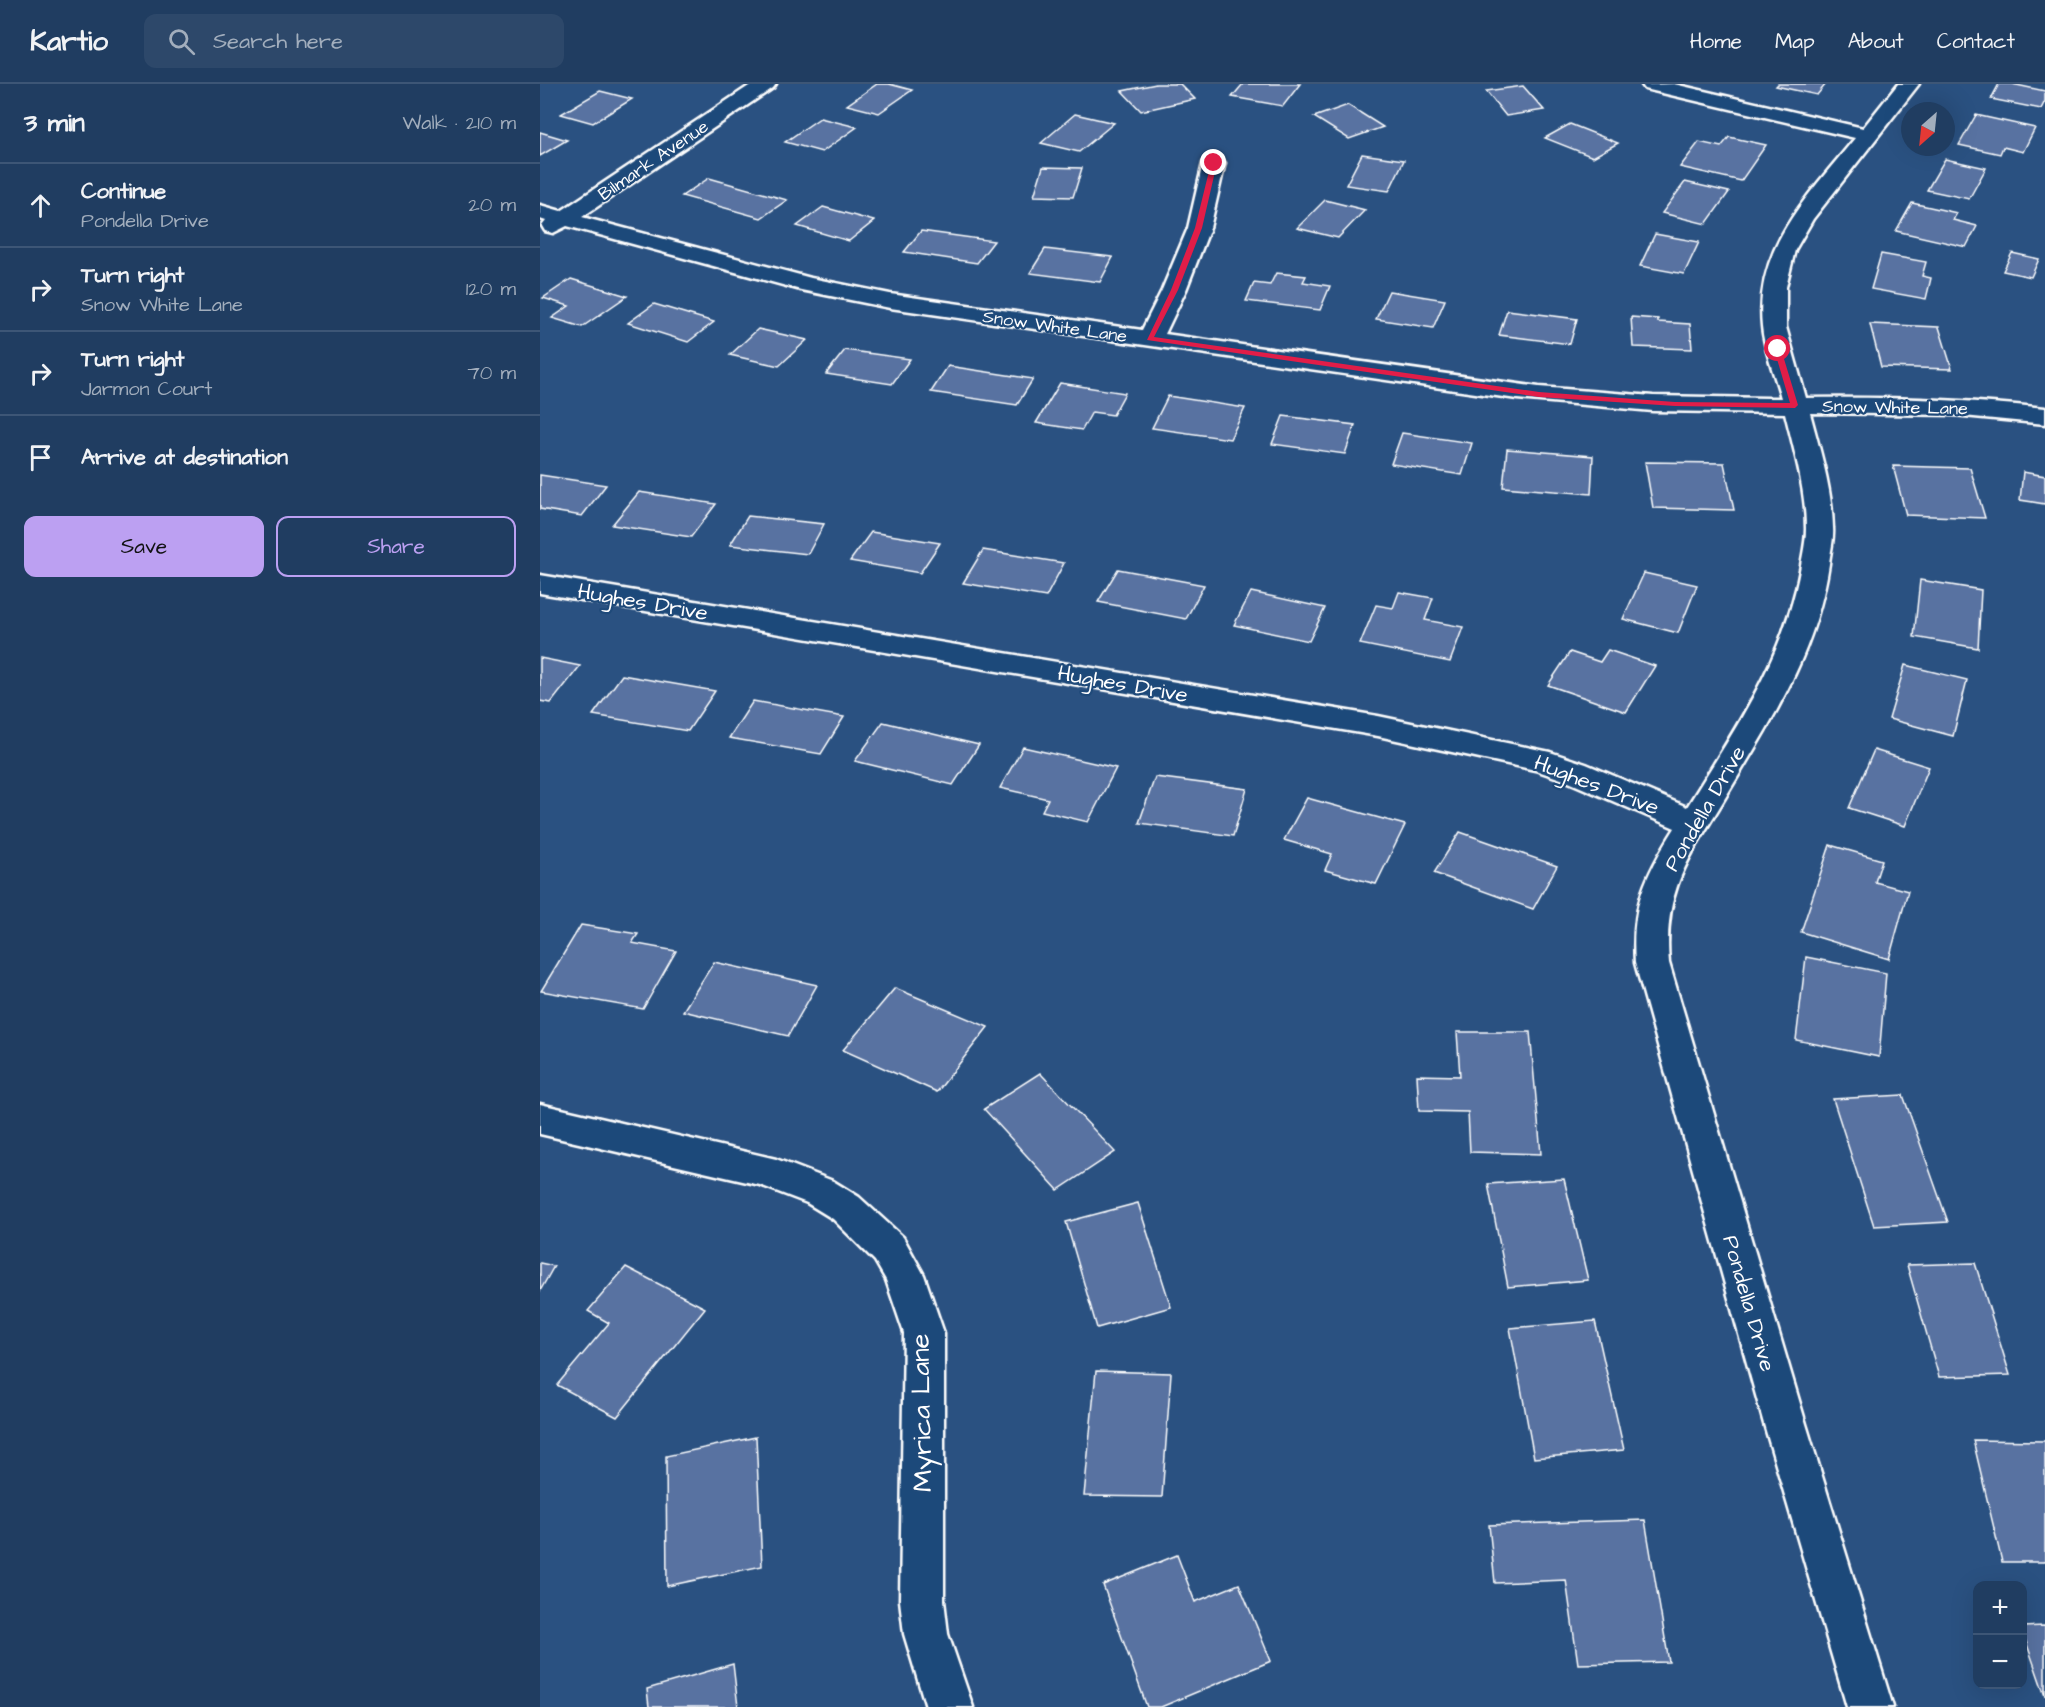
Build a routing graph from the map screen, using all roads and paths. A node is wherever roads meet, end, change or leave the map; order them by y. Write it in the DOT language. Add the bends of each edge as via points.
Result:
graph roads {
  1 [pos="766,84"];
  2 [pos="1909,84"];
  3 [pos="1652,85"];
  4 [pos="1868,135"];
  5 [pos="1214,163"];
  6 [pos="540,212"];
  7 [pos="565,218"];
  8 [pos="540,235"];
  9 [pos="1150,339"];
  10 [pos="1795,405"];
  11 [pos="2045,416"];
  12 [pos="540,584"];
  13 [pos="1694,823"];
  14 [pos="540,1119"];
  15 [pos="950,1707"];
  16 [pos="1870,1707"];
  1 -- 7 [label="street, Bilmark Avenue"];
  2 -- 4 [label="street, Pondella Drive"];
  3 -- 4 [label="street"];
  4 -- 10 [label="street, Pondella Drive" via="1803,216 1784,250 1774,287 1774,327"];
  5 -- 9 [label="street" via="1198,228"];
  6 -- 7 [label="street, Snow White Lane"];
  7 -- 8 [label="street, Bilmark Avenue"];
  7 -- 9 [label="street, Snow White Lane" via="809,285 890,302"];
  9 -- 10 [label="street, Snow White Lane" via="1539,395 1675,404"];
  10 -- 11 [label="street, Snow White Lane" via="1933,406"];
  10 -- 13 [label="street, Pondella Drive" via="1813,471 1820,530 1810,594 1801,627 1771,695"];
  12 -- 13 [label="street, Hughes Drive" via="1378,726 1539,760"];
  13 -- 16 [label="street, Pondella Drive" via="1665,871 1652,913 1652,963"];
  14 -- 15 [label="street, Myrica Lane" via="763,1170 820,1192 846,1208 889,1249 904,1275 924,1333 922,1600 926,1634"];
}
